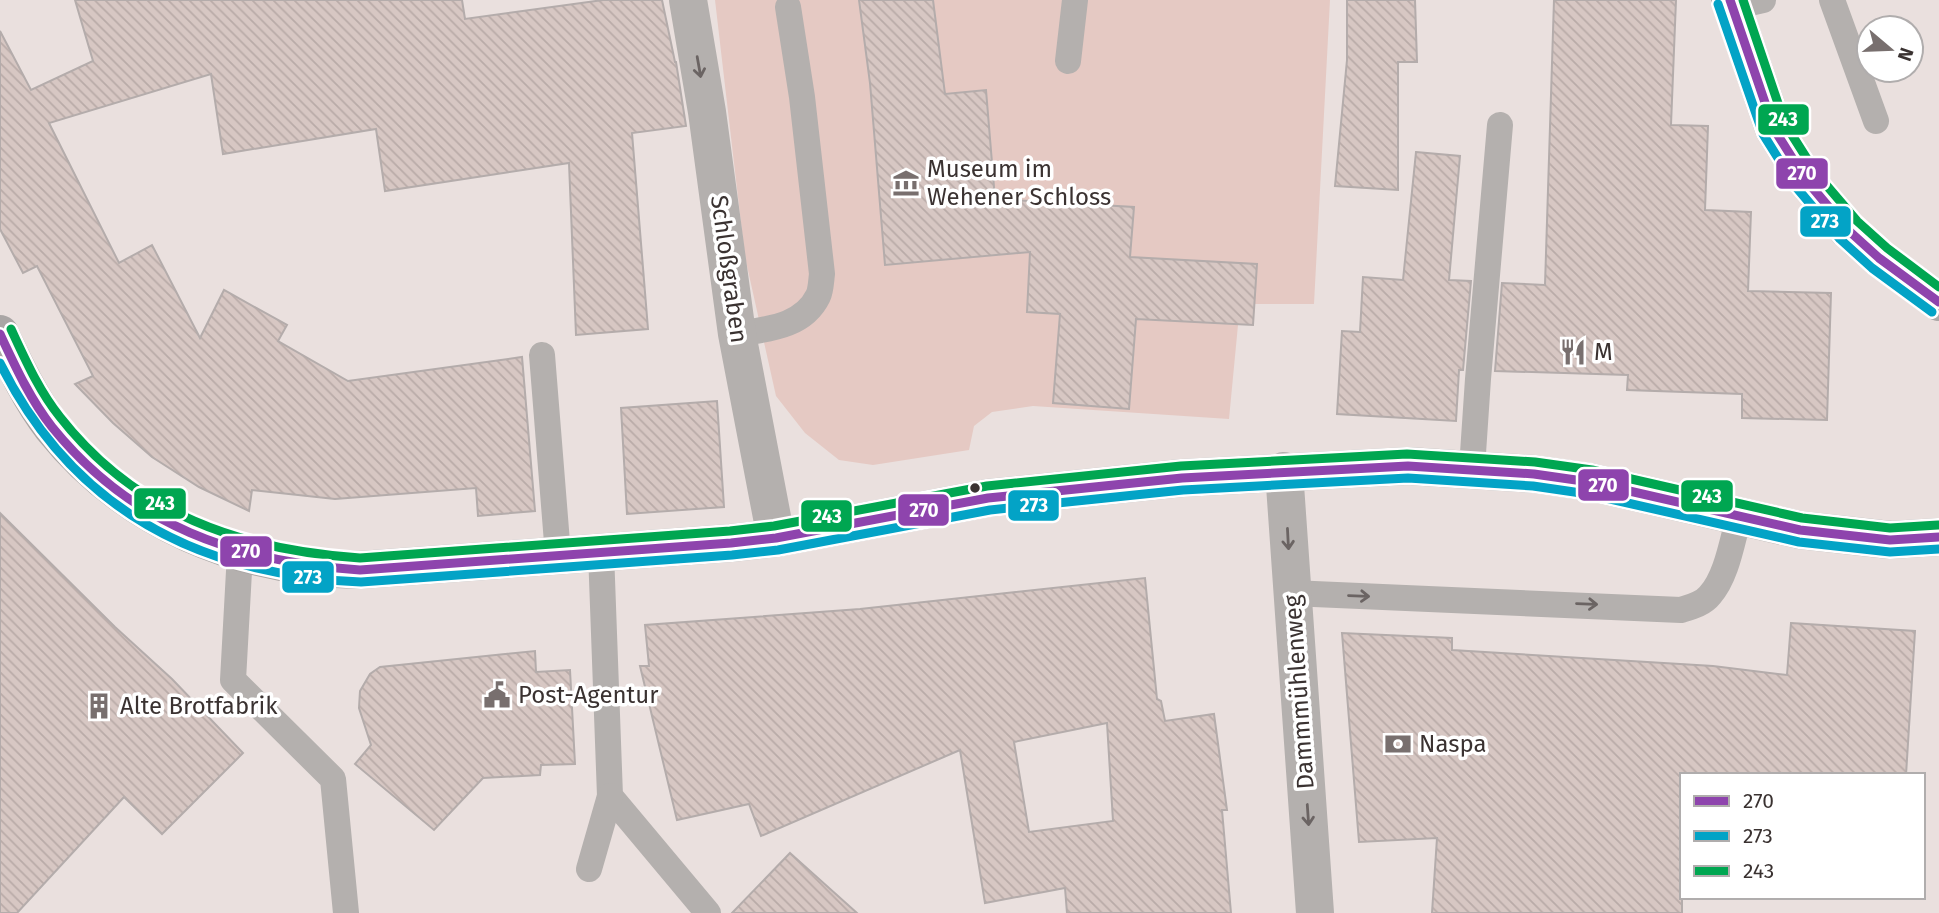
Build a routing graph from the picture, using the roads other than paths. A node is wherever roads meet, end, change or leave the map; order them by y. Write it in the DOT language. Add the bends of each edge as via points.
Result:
graph roads {
  1 [pos="688,0"];
  2 [pos="1074,0"];
  3 [pos="1832,0"];
  4 [pos="1741,2"];
  5 [pos="788,7"];
  6 [pos="1068,61"];
  7 [pos="1877,121"];
  8 [pos="1500,125"];
  9 [pos="1939,302"];
  10 [pos="0,334"];
  11 [pos="737,334"];
  12 [pos="542,355"];
  13 [pos="10,383"];
  14 [pos="1472,468"];
  15 [pos="1284,471"];
  16 [pos="1739,517"];
  17 [pos="1939,537"];
  18 [pos="776,538"];
  19 [pos="601,552"];
  20 [pos="240,553"];
  21 [pos="558,555"];
  22 [pos="1291,593"];
  23 [pos="610,796"];
  24 [pos="589,869"];
  25 [pos="346,913"];
  26 [pos="708,913"];
  27 [pos="1315,913"];
  1 -- 11 [label="street, Schloßgraben, one-way"];
  2 -- 6 [label="lane"];
  3 -- 7 [label="lane"];
  4 -- 9 [label="main road" via="1774,129 1806,180 1848,230"];
  5 -- 11 [label="lane" via="822,274 818,295 803,314 783,326"];
  8 -- 14 [label="lane"];
  10 -- 13 [label="main road"];
  11 -- 18 [label="street, Schloßgraben"];
  12 -- 21 [label="lane"];
  13 -- 20 [label="main road" via="88,468 186,533"];
  14 -- 15 [label="main road"];
  14 -- 16 [label="main road" via="1590,482"];
  15 -- 18 [label="main road" via="988,498"];
  15 -- 22 [label="street, Dammmühlenweg, one-way"];
  16 -- 17 [label="main road" via="1843,536 1890,540"];
  22 -- 16 [label="lane, one-way" via="1681,610 1710,596 1720,580"];
  18 -- 19 [label="main road"];
  19 -- 21 [label="main road"];
  19 -- 23 [label="lane"];
  20 -- 21 [label="main road" via="297,566 360,570"];
  20 -- 25 [label="lane" via="233,680 333,779"];
  22 -- 27 [label="street, Dammmühlenweg, one-way"];
  23 -- 24 [label="lane"];
  23 -- 26 [label="lane"];
}
